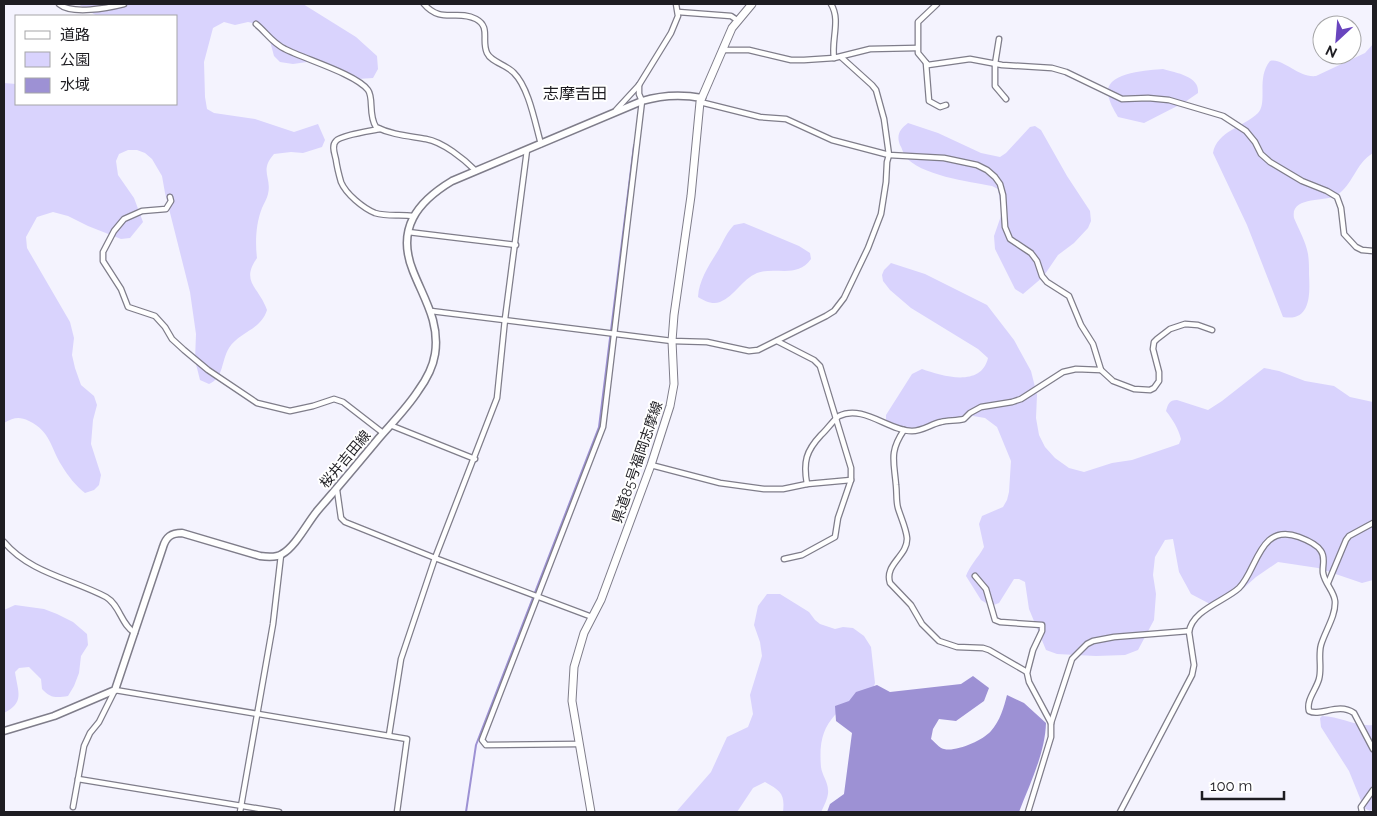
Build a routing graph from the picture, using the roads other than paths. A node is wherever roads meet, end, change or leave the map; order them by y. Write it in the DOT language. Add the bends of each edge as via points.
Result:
graph roads {
  1 [pos="59,4"];
  2 [pos="124,4"];
  3 [pos="424,4"];
  4 [pos="676,4"];
  5 [pos="831,4"];
  6 [pos="938,4"];
  7 [pos="748,5"];
  8 [pos="678,12"];
  9 [pos="737,20"];
  10 [pos="256,24"];
  11 [pos="999,39"];
  12 [pos="917,48"];
  13 [pos="722,50"];
  14 [pos="841,57"];
  15 [pos="834,58"];
  16 [pos="926,63"];
  17 [pos="995,64"];
  18 [pos="639,85"];
  19 [pos="1006,99"];
  20 [pos="701,100"];
  21 [pos="642,101"];
  22 [pos="946,105"];
  23 [pos="615,111"];
  24 [pos="380,129"];
  25 [pos="541,144"];
  26 [pos="527,150"];
  27 [pos="889,155"];
  28 [pos="476,171"];
  29 [pos="170,197"];
  30 [pos="413,216"];
  31 [pos="407,232"];
  32 [pos="516,245"];
  33 [pos="1373,251"];
  34 [pos="431,310"];
  35 [pos="505,319"];
  36 [pos="1212,330"];
  37 [pos="614,333"];
  38 [pos="672,341"];
  39 [pos="777,341"];
  40 [pos="1101,370"];
  41 [pos="836,417"];
  42 [pos="390,426"];
  43 [pos="904,430"];
  44 [pos="383,433"];
  45 [pos="475,459"];
  46 [pos="652,465"];
  47 [pos="852,480"];
  48 [pos="807,484"];
  49 [pos="337,490"];
  50 [pos="1373,523"];
  51 [pos="4,542"];
  52 [pos="282,555"];
  53 [pos="435,558"];
  54 [pos="784,559"];
  55 [pos="975,576"];
  56 [pos="1328,583"];
  57 [pos="538,596"];
  58 [pos="592,617"];
  59 [pos="1189,631"];
  60 [pos="135,633"];
  61 [pos="1027,672"];
  62 [pos="116,690"];
  63 [pos="258,713"];
  64 [pos="1051,723"];
  65 [pos="4,731"];
  66 [pos="389,735"];
  67 [pos="578,744"];
  68 [pos="1373,748"];
  69 [pos="78,779"];
  70 [pos="1373,790"];
  71 [pos="241,806"];
  72 [pos="73,808"];
  73 [pos="240,812"];
  74 [pos="278,812"];
  75 [pos="397,812"];
  76 [pos="591,812"];
  77 [pos="1028,812"];
  78 [pos="1120,812"];
  79 [pos="1362,812"];
  1 -- 2 [label="street" via="66,8 94,9"];
  3 -- 25 [label="street" via="430,11 441,15 465,15 483,24 488,55 520,79"];
  4 -- 8 [label="street"];
  5 -- 15 [label="street" via="835,14"];
  6 -- 12 [label="street" via="919,19"];
  7 -- 9 [label="main road, 県道85号福岡志摩線"];
  8 -- 9 [label="street" via="731,16"];
  8 -- 18 [label="street, 桜井吉田線" via="671,33"];
  9 -- 13 [label="main road, 県道85号福岡志摩線"];
  10 -- 24 [label="street" via="282,48 344,75 367,89 370,113"];
  11 -- 17 [label="street"];
  12 -- 14 [label="street" via="870,50"];
  12 -- 16 [label="street"];
  13 -- 15 [label="street" via="749,50 798,60"];
  13 -- 20 [label="main road, 県道85号福岡志摩線"];
  14 -- 15 [label="street"];
  14 -- 27 [label="street" via="876,90"];
  16 -- 17 [label="street" via="932,66 970,58"];
  16 -- 22 [label="street" via="929,101 940,107"];
  17 -- 19 [label="street" via="995,86"];
  17 -- 33 [label="street" via="1052,68 1122,99 1170,100 1223,116 1246,131 1270,162 1337,197 1344,234 1356,247"];
  18 -- 21 [label="street"];
  18 -- 23 [label="street, 桜井吉田線"];
  20 -- 21 [label="main road, 桜井吉田線" via="680,95"];
  20 -- 27 [label="street" via="760,117 786,119 832,140"];
  20 -- 38 [label="main road, 県道85号福岡志摩線"];
  21 -- 23 [label="main road, 桜井吉田線"];
  21 -- 37 [label="street"];
  23 -- 25 [label="main road, 桜井吉田線"];
  24 -- 28 [label="street" via="431,140"];
  24 -- 30 [label="street" via="336,141 334,152 342,184 369,210"];
  25 -- 26 [label="main road, 桜井吉田線"];
  26 -- 28 [label="main road, 桜井吉田線"];
  26 -- 32 [label="street"];
  27 -- 39 [label="street" via="879,223 844,298 826,316"];
  27 -- 40 [label="street" via="958,160 976,164 996,177 1003,195 1005,227 1010,239 1031,253 1042,276 1052,286 1069,296 1093,344"];
  28 -- 30 [label="main road, 桜井吉田線" via="438,189"];
  29 -- 44 [label="street" via="166,209 142,211 124,219 103,252 103,260 128,307 155,316 184,350 257,403 290,411 334,399 344,402"];
  30 -- 31 [label="main road, 桜井吉田線"];
  31 -- 32 [label="street"];
  31 -- 34 [label="main road, 桜井吉田線" via="407,252"];
  32 -- 35 [label="street"];
  34 -- 35 [label="street"];
  34 -- 42 [label="main road, 桜井吉田線" via="436,341 432,368 417,393"];
  35 -- 37 [label="street"];
  35 -- 45 [label="street" via="497,398"];
  36 -- 40 [label="street" via="1185,324 1162,333 1154,342 1159,382 1150,390 1125,387"];
  37 -- 38 [label="street"];
  37 -- 57 [label="street" via="602,427"];
  38 -- 39 [label="street" via="707,342 749,351"];
  38 -- 46 [label="main road, 県道85号福岡志摩線" via="673,390"];
  39 -- 41 [label="street" via="820,366"];
  40 -- 43 [label="street" via="1071,369 1021,400 981,407 964,419 941,422 919,430"];
  41 -- 43 [label="street" via="843,414 869,416"];
  41 -- 47 [label="street" via="849,458"];
  41 -- 48 [label="street" via="806,457"];
  42 -- 44 [label="main road, 桜井吉田線"];
  42 -- 45 [label="street"];
  43 -- 61 [label="street" via="893,450 897,506 907,540 891,567 888,580 939,641 957,647 989,650"];
  44 -- 49 [label="main road, 桜井吉田線"];
  45 -- 53 [label="street"];
  46 -- 48 [label="street" via="720,483 764,489"];
  46 -- 58 [label="main road, 県道85号福岡志摩線"];
  47 -- 48 [label="street"];
  47 -- 54 [label="street" via="838,518 835,537 802,555"];
  49 -- 52 [label="main road, 桜井吉田線"];
  49 -- 53 [label="street" via="344,522"];
  50 -- 56 [label="street" via="1349,536"];
  51 -- 60 [label="street" via="27,562 108,598"];
  52 -- 60 [label="main road" via="260,556 175,533 165,540"];
  52 -- 63 [label="street"];
  53 -- 57 [label="street"];
  53 -- 66 [label="street" via="401,659"];
  55 -- 61 [label="street" via="986,589 995,620 1042,625"];
  56 -- 59 [label="street" via="1323,573 1324,556 1317,546 1296,536 1282,535 1264,545 1241,586 1194,620"];
  56 -- 68 [label="street" via="1335,608 1321,644 1320,677 1308,703 1309,711 1350,710"];
  57 -- 58 [label="street"];
  57 -- 67 [label="street" via="482,740 486,745"];
  58 -- 67 [label="main road, 県道85号福岡志摩線" via="577,654 572,677"];
  59 -- 64 [label="street" via="1114,637 1087,644 1072,659"];
  59 -- 78 [label="street" via="1194,665 1192,675"];
  60 -- 62 [label="main road"];
  61 -- 64 [label="street"];
  62 -- 63 [label="street"];
  62 -- 65 [label="main road" via="54,716"];
  62 -- 69 [label="street" via="84,746"];
  63 -- 66 [label="street"];
  63 -- 71 [label="street"];
  64 -- 77 [label="street" via="1052,737"];
  66 -- 75 [label="street" via="407,739"];
  67 -- 76 [label="main road, 県道85号福岡志摩線"];
  69 -- 71 [label="street"];
  69 -- 72 [label="street"];
  70 -- 79 [label="street" via="1361,807"];
  71 -- 73 [label="street"];
  71 -- 74 [label="street"];
}
